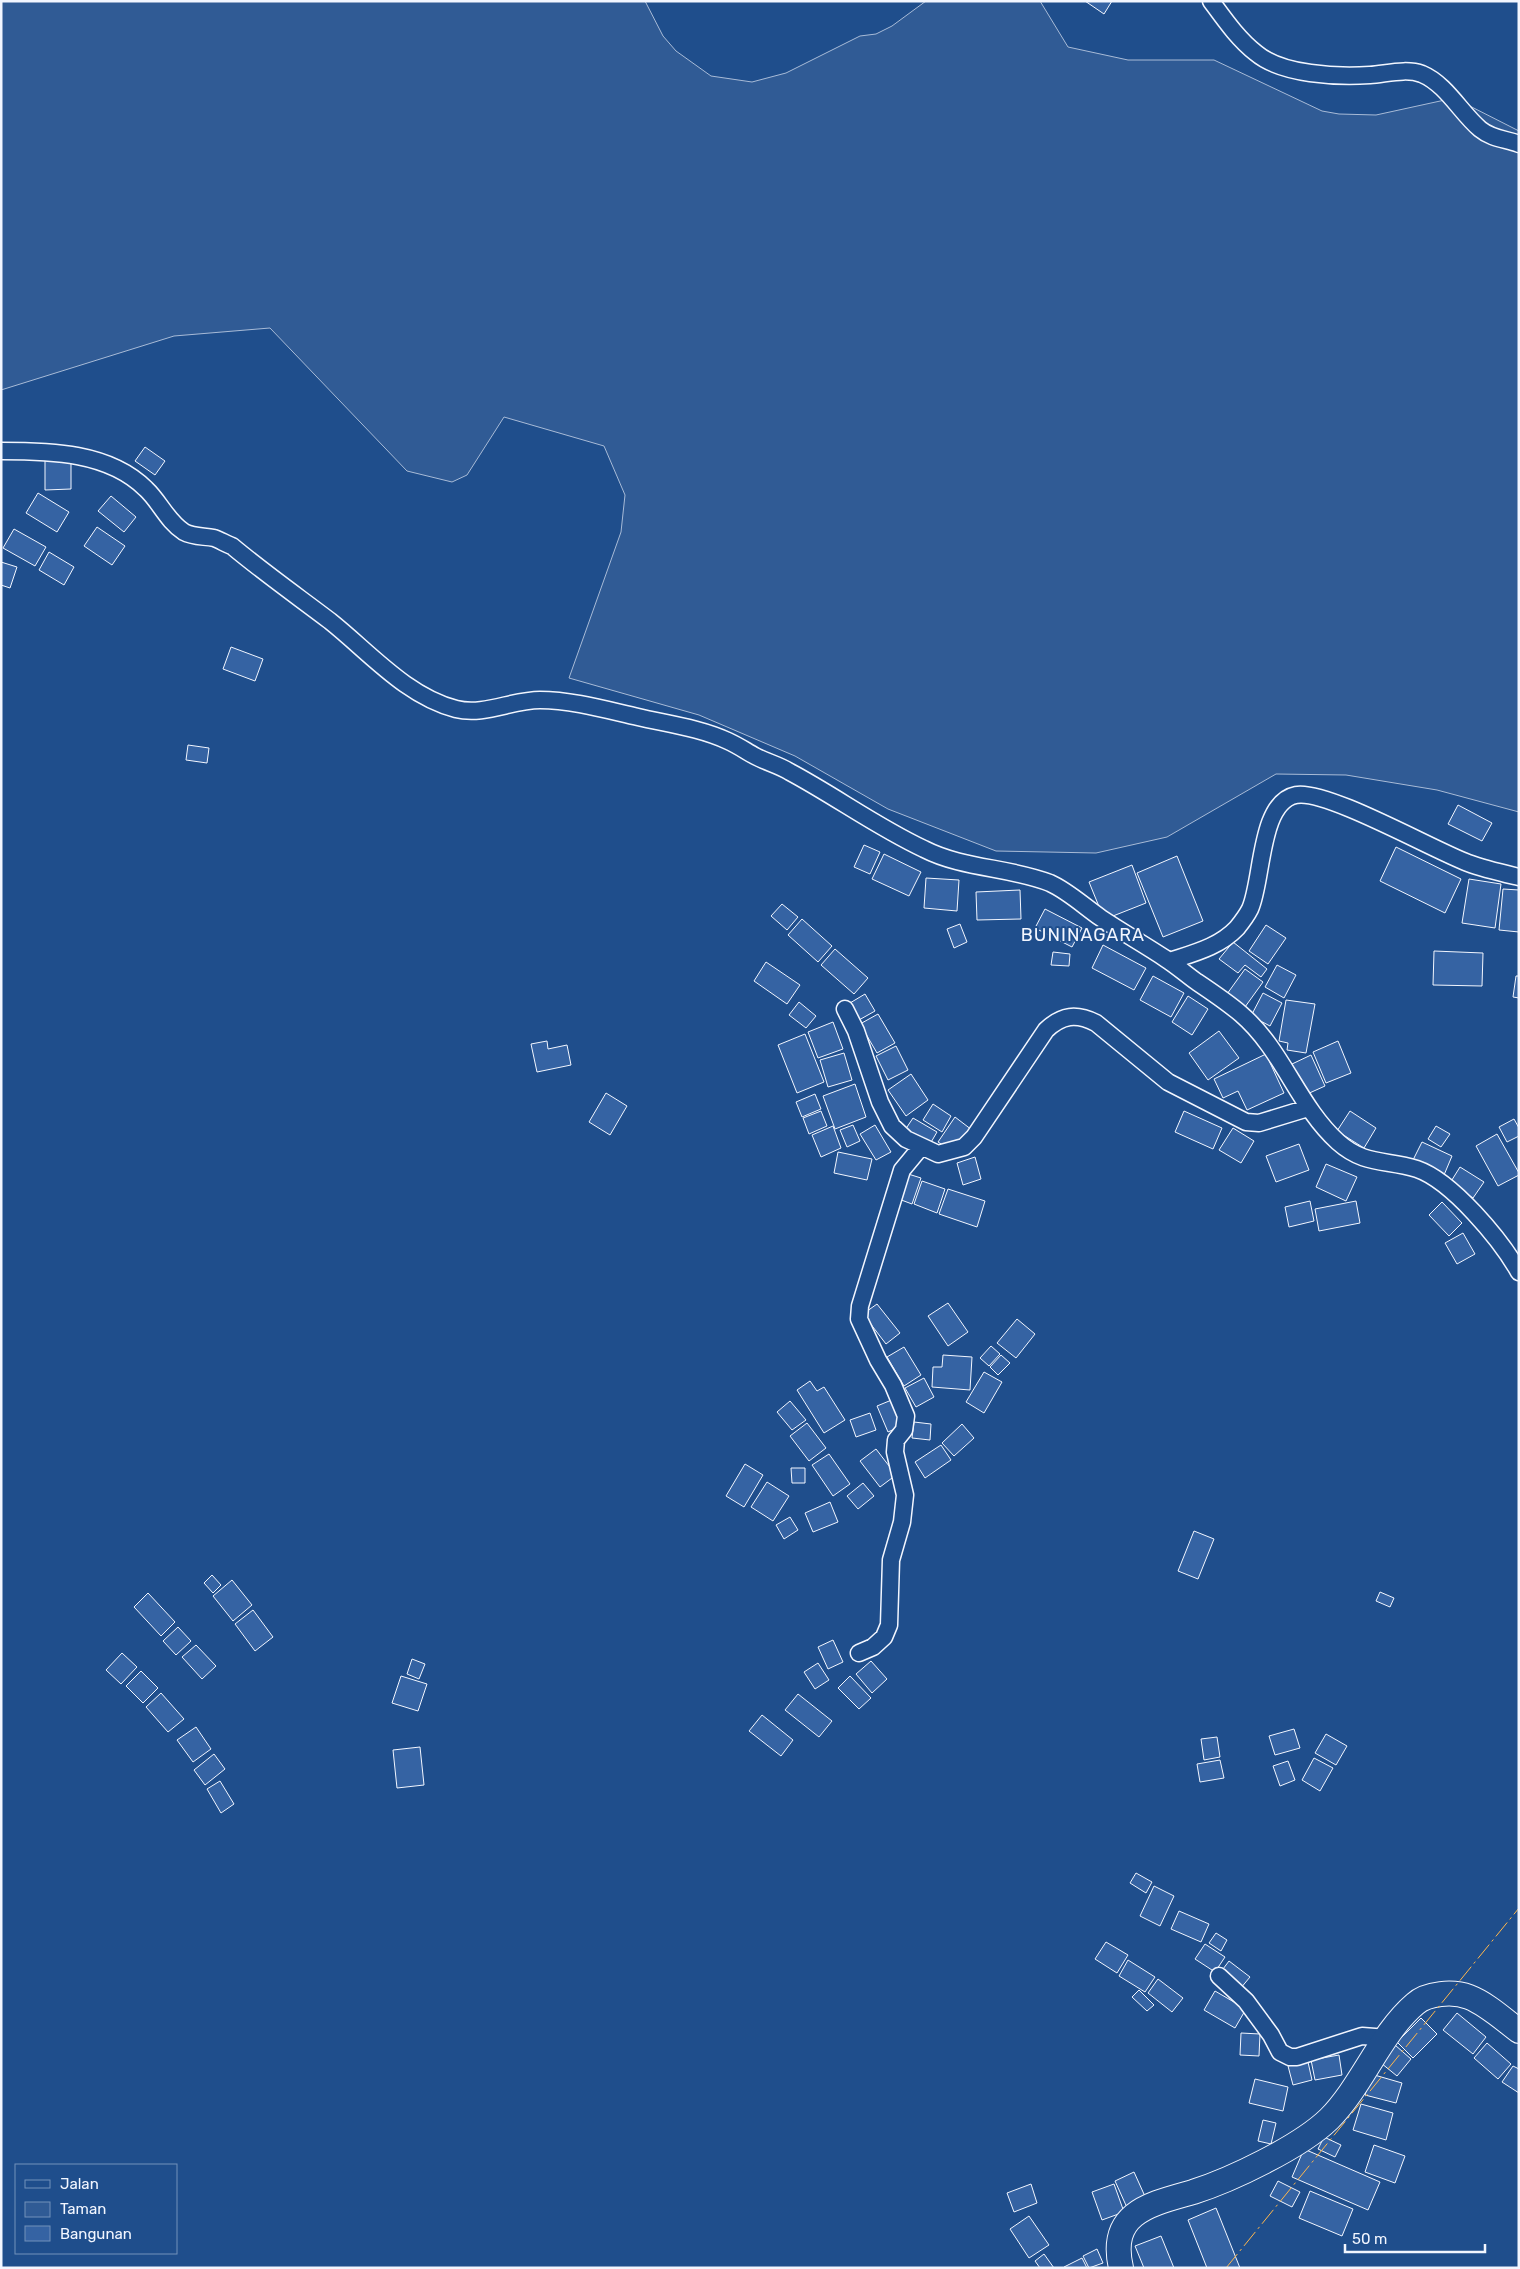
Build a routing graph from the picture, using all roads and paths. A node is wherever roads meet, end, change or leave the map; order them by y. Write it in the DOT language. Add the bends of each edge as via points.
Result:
graph roads {
  1 [pos="1211,1"];
  2 [pos="1519,144"];
  3 [pos="1,451"];
  4 [pos="1519,877"];
  5 [pos="1170,961"];
  6 [pos="845,1009"];
  7 [pos="1308,1108"];
  8 [pos="920,1147"];
  9 [pos="1519,1272"];
  10 [pos="859,1653"];
  11 [pos="1219,1976"];
  12 [pos="1519,2030"];
  13 [pos="1388,2038"];
  14 [pos="1122,2268"];
  1 -- 2 [label="street" via="1237,36 1257,55 1269,61 1285,68 1358,76 1405,71 1422,74 1438,84 1482,131 1499,140"];
  3 -- 5 [label="street" via="79,456 112,466 137,480 175,525 186,533 215,538 232,546 334,624 400,680 445,705 472,711 538,700 565,702 698,730 788,770 929,852 1054,885"];
  4 -- 5 [label="street" via="1469,864 1340,806 1308,795 1295,795 1274,813 1250,909 1236,928 1210,948"];
  5 -- 7 [label="street" via="1253,1024 1287,1070"];
  6 -- 8 [label="street" via="892,1126"];
  7 -- 8 [label="street" via="1267,1121 1246,1122 1168,1082 1096,1023 1084,1017 1070,1016 1056,1021 1046,1030 964,1147 938,1154"];
  7 -- 9 [label="street" via="1350,1152 1369,1161 1419,1170 1438,1179 1474,1214"];
  8 -- 10 [label="street" via="902,1170 860,1306 859,1319 894,1385 906,1416 904,1430 896,1440 894,1452 906,1495 891,1560 889,1625 884,1637"];
  11 -- 13 [label="street" via="1246,2000 1280,2052 1290,2057 1362,2036"];
  12 -- 13 [label="street" via="1468,1996 1438,1994 1415,2004"];
  13 -- 14 [label="street" via="1343,2103 1316,2130 1242,2172 1136,2212 1125,2225 1120,2240"];
}
